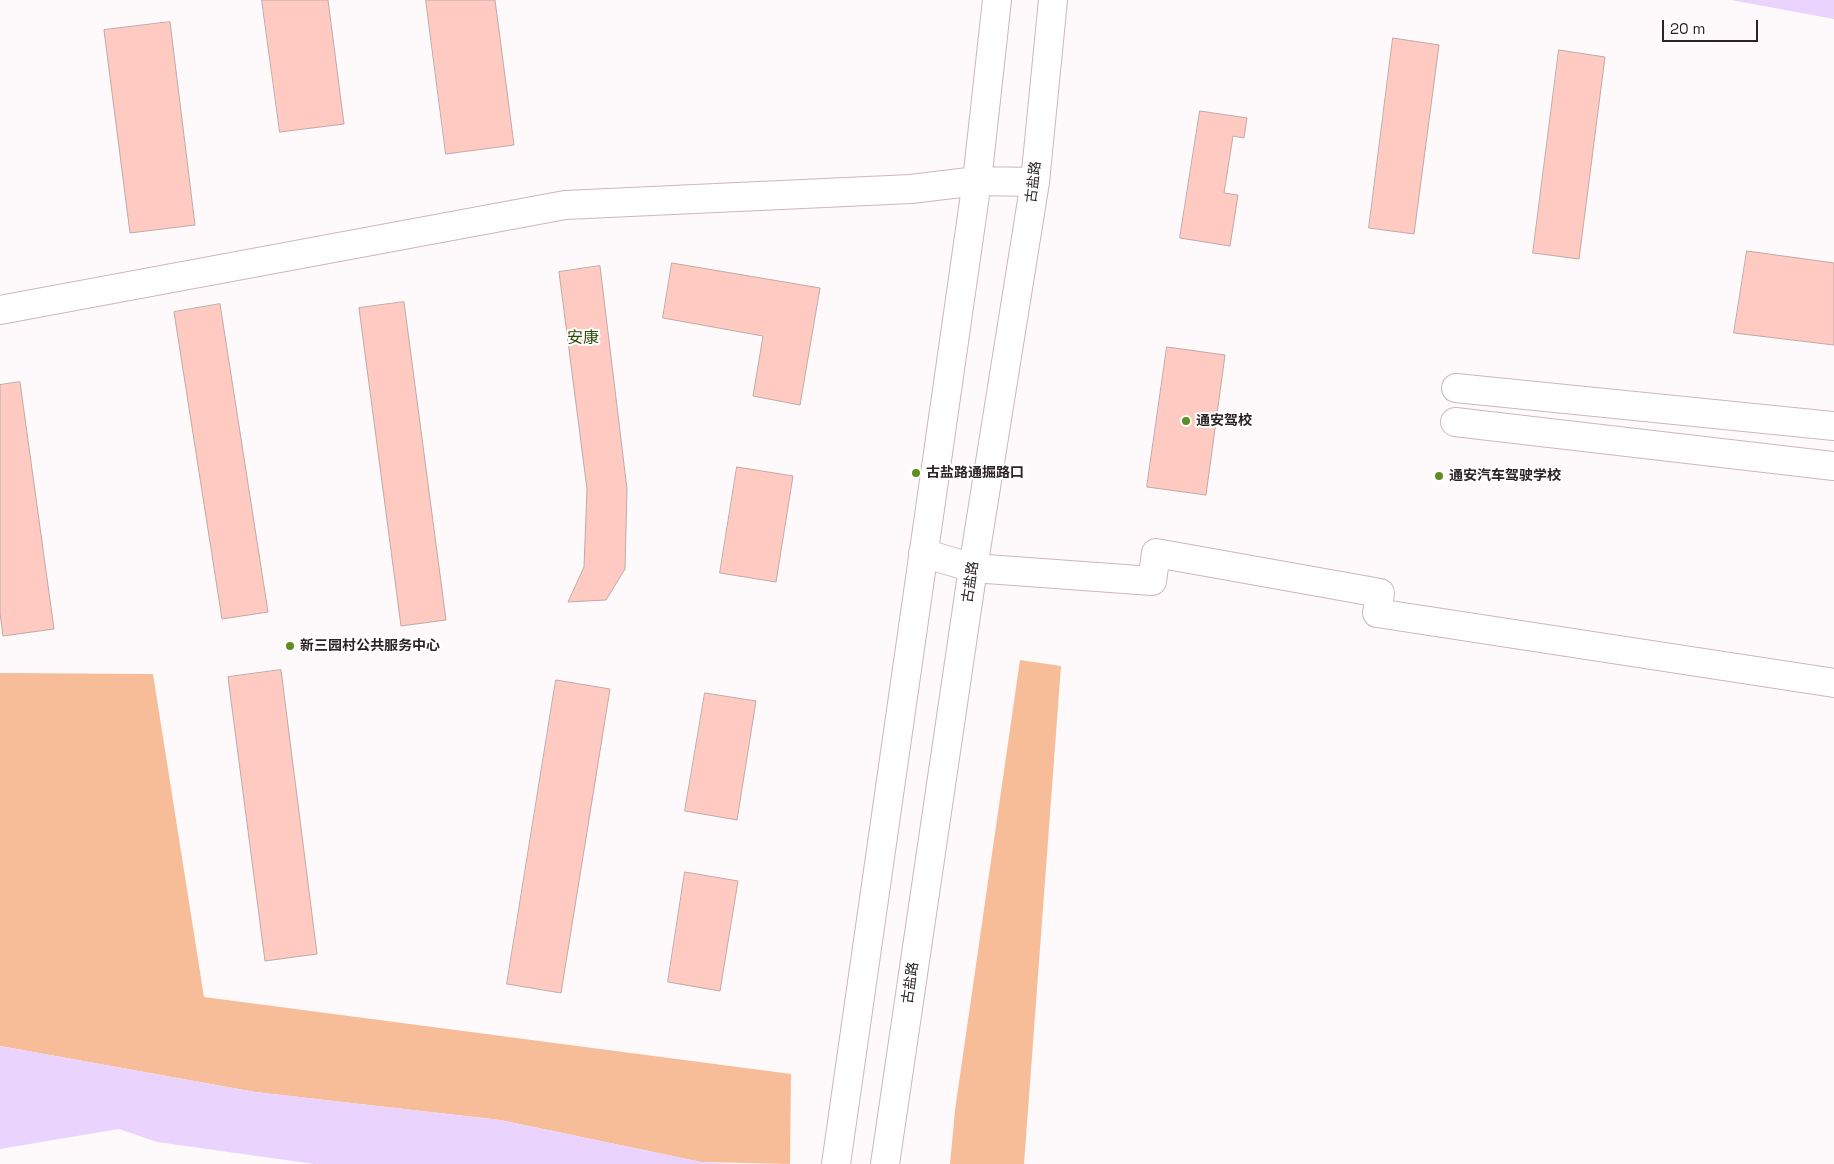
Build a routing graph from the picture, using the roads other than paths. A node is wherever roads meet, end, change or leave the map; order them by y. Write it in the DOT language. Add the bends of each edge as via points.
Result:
graph roads {
  1 [pos="997,0"];
  2 [pos="1053,0"];
  3 [pos="977,181"];
  4 [pos="1035,182"];
  5 [pos="0,310"];
  6 [pos="1456,388"];
  7 [pos="1455,422"];
  8 [pos="1834,426"];
  9 [pos="1834,466"];
  10 [pos="923,553"];
  11 [pos="973,568"];
  12 [pos="1834,683"];
  13 [pos="837,1152"];
  14 [pos="886,1156"];
  1 -- 3 [label="street"];
  2 -- 4 [label="street, 古盐路"];
  3 -- 4 [label="street"];
  3 -- 5 [label="street" via="911,189 565,205"];
  3 -- 10 [label="street"];
  4 -- 11 [label="street, 古盐路"];
  6 -- 8 [label="street"];
  7 -- 9 [label="street"];
  10 -- 11 [label="street"];
  10 -- 13 [label="street"];
  11 -- 12 [label="street" via="1152,581 1156,553 1380,593 1377,613"];
  11 -- 14 [label="street, 古盐路"];
}
